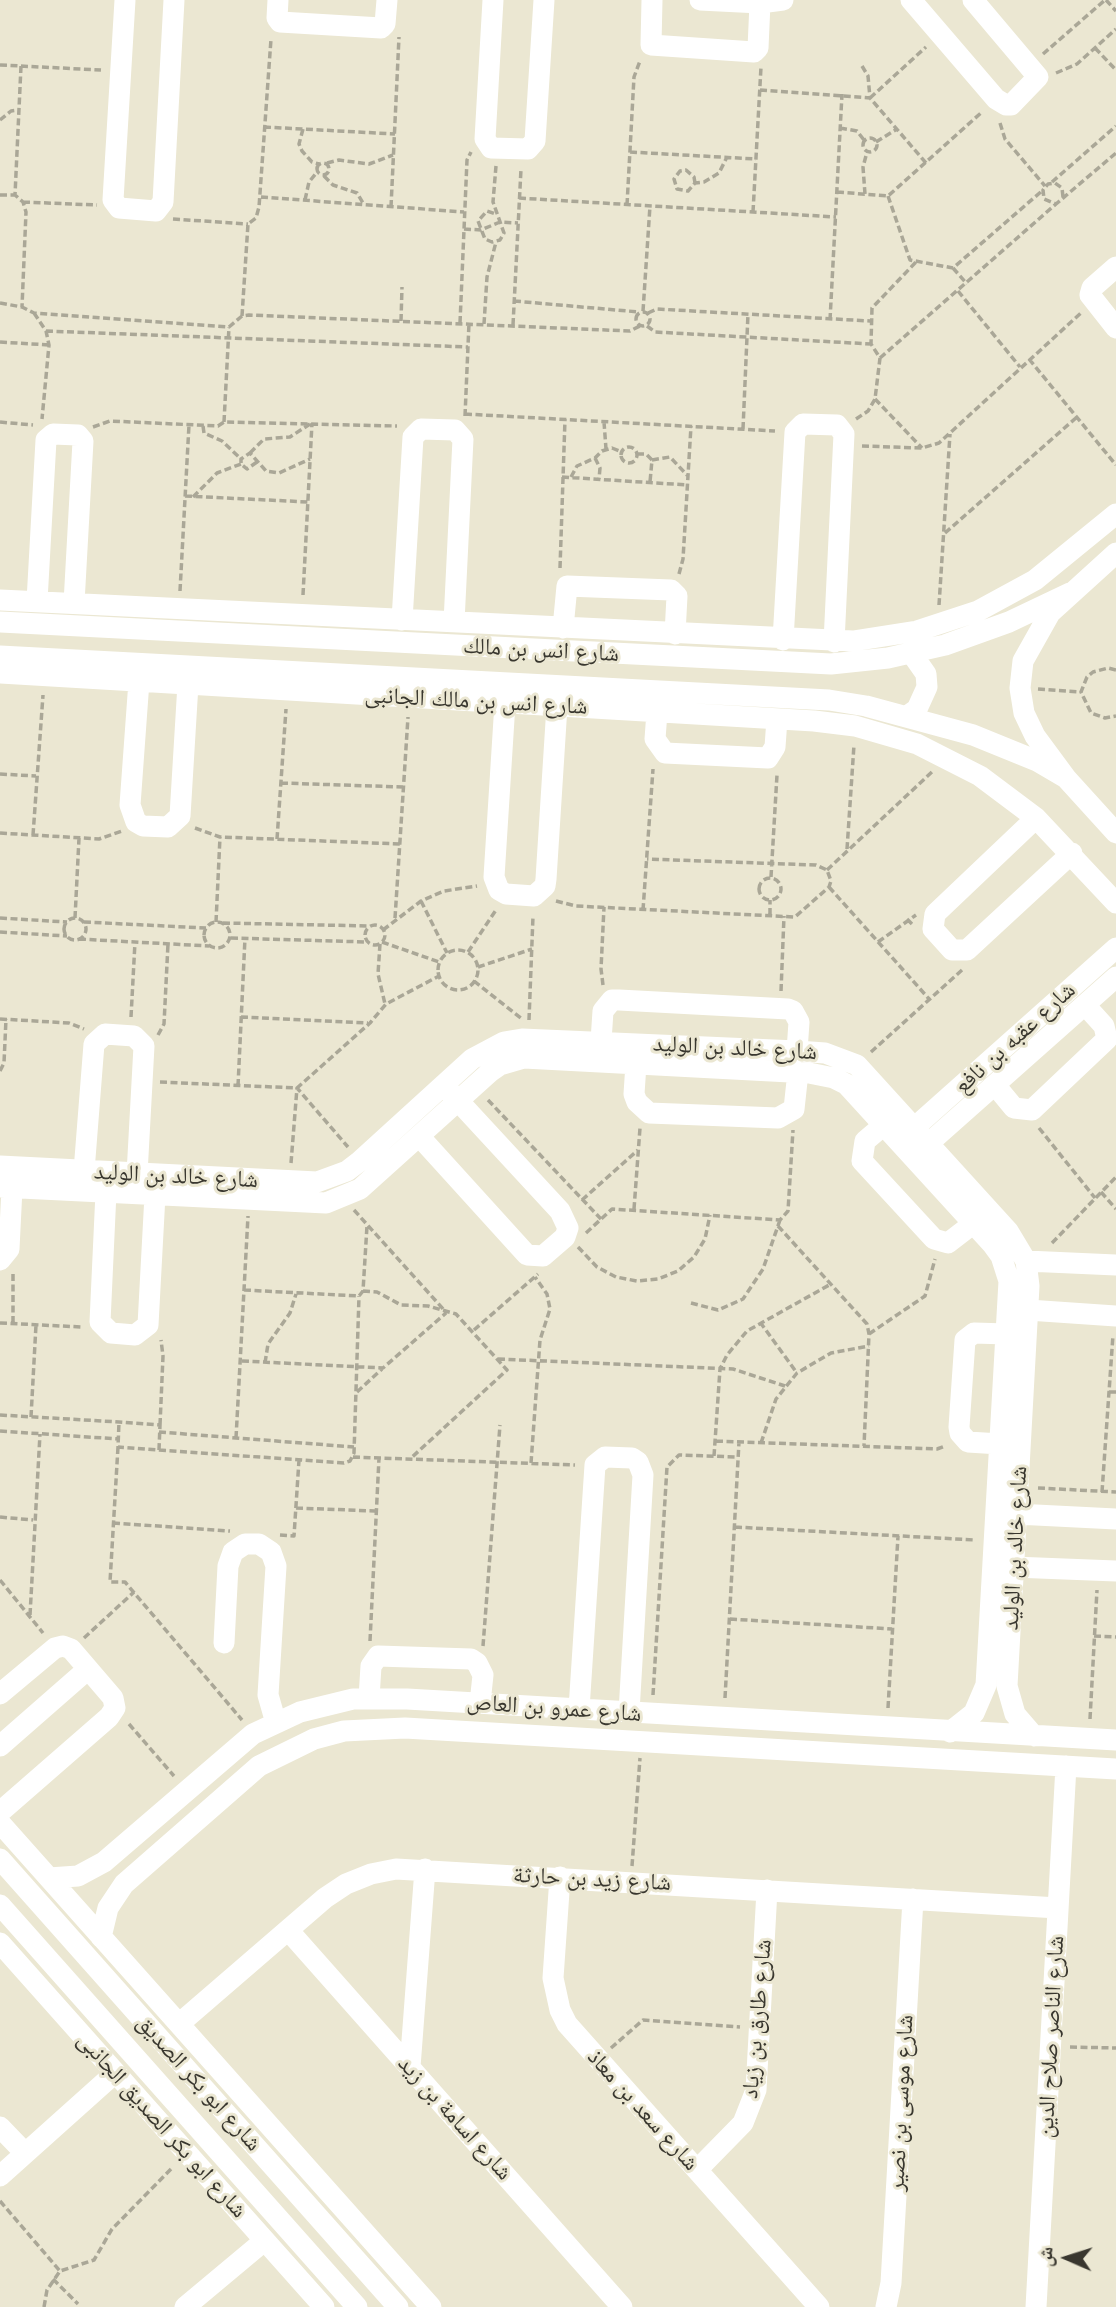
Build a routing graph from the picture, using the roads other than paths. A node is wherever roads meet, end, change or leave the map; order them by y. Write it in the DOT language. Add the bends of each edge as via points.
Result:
graph roads {
  1 [pos="125,0"];
  2 [pos="174,0"];
  3 [pos="387,0"];
  4 [pos="493,0"];
  5 [pos="544,0"];
  6 [pos="652,0"];
  7 [pos="700,0"];
  8 [pos="783,0"];
  9 [pos="911,0"];
  10 [pos="973,0"];
  11 [pos="760,3"];
  12 [pos="278,10"];
  13 [pos="1116,267"];
  14 [pos="1116,328"];
  15 [pos="1116,514"];
  16 [pos="1116,553"];
  17 [pos="1070,593"];
  18 [pos="0,600"];
  19 [pos="37,601"];
  20 [pos="74,603"];
  21 [pos="402,620"];
  22 [pos="0,622"];
  23 [pos="454,622"];
  24 [pos="563,628"];
  25 [pos="675,634"];
  26 [pos="783,640"];
  27 [pos="834,642"];
  28 [pos="912,654"];
  29 [pos="0,656"];
  30 [pos="0,673"];
  31 [pos="139,681"];
  32 [pos="188,684"];
  33 [pos="505,703"];
  34 [pos="557,706"];
  35 [pos="657,712"];
  36 [pos="907,716"];
  37 [pos="777,719"];
  38 [pos="1066,778"];
  39 [pos="1036,818"];
  40 [pos="1116,833"];
  41 [pos="1072,853"];
  42 [pos="1116,903"];
  43 [pos="1116,948"];
  44 [pos="1116,977"];
  45 [pos="1085,1005"];
  46 [pos="601,1041"];
  47 [pos="797,1051"];
  48 [pos="693,1056"];
  49 [pos="636,1064"];
  50 [pos="798,1072"];
  51 [pos="995,1085"];
  52 [pos="451,1093"];
  53 [pos="885,1124"];
  54 [pos="915,1128"];
  55 [pos="419,1136"];
  56 [pos="929,1143"];
  57 [pos="0,1166"];
  58 [pos="85,1171"];
  59 [pos="137,1174"];
  60 [pos="52,1179"];
  61 [pos="6,1187"];
  62 [pos="106,1192"];
  63 [pos="155,1195"];
  64 [pos="974,1223"];
  65 [pos="5,1229"];
  66 [pos="1025,1257"];
  67 [pos="1,1260"];
  68 [pos="1116,1265"];
  69 [pos="1028,1310"];
  70 [pos="1115,1316"];
  71 [pos="1007,1334"];
  72 [pos="1000,1444"];
  73 [pos="1016,1514"];
  74 [pos="1116,1519"];
  75 [pos="1013,1567"];
  76 [pos="1107,1571"];
  77 [pos="224,1643"];
  78 [pos="88,1669"];
  79 [pos="0,1693"];
  80 [pos="369,1698"];
  81 [pos="480,1703"];
  82 [pos="579,1709"];
  83 [pos="629,1713"];
  84 [pos="727,1719"];
  85 [pos="768,1721"];
  86 [pos="276,1723"];
  87 [pos="950,1732"];
  88 [pos="1034,1736"];
  89 [pos="1116,1740"];
  90 [pos="0,1746"];
  91 [pos="729,1747"];
  92 [pos="766,1749"];
  93 [pos="1066,1766"];
  94 [pos="1116,1769"];
  95 [pos="0,1812"];
  96 [pos="0,1823"];
  97 [pos="0,1859"];
  98 [pos="425,1869"];
  99 [pos="560,1877"];
  100 [pos="49,1878"];
  101 [pos="767,1889"];
  102 [pos="913,1899"];
  103 [pos="0,1905"];
  104 [pos="1059,1908"];
  105 [pos="288,1930"];
  106 [pos="102,1937"];
  107 [pos="0,1943"];
  108 [pos="179,2024"];
  109 [pos="410,2067"];
  110 [pos="115,2073"];
  111 [pos="0,2127"];
  112 [pos="25,2153"];
  113 [pos="697,2170"];
  114 [pos="0,2176"];
  115 [pos="264,2241"];
  116 [pos="188,2306"];
  117 [pos="324,2307"];
  118 [pos="357,2307"];
  119 [pos="398,2307"];
  120 [pos="430,2307"];
  121 [pos="622,2307"];
  122 [pos="819,2307"];
  123 [pos="886,2307"];
  124 [pos="1036,2307"];
  1 -- 2 [label="street" via="113,200 119,208 156,211 161,208"];
  3 -- 12 [label="street" via="381,28"];
  4 -- 5 [label="street" via="485,139 491,148 522,149 533,147 535,141"];
  6 -- 11 [label="street" via="651,45 754,52"];
  7 -- 11 [label="street"];
  8 -- 11 [label="street"];
  9 -- 10 [label="street" via="999,101 1011,104 1034,71"];
  13 -- 14 [label="street" via="1090,295"];
  15 -- 27 [label="street" via="1007,597 943,624 885,638"];
  16 -- 17 [label="street"];
  17 -- 28 [label="street, شارع انس بن مالك" via="1009,622"];
  17 -- 38 [label="street" via="1050,612 1035,636 1023,661 1020,688 1035,737"];
  18 -- 19 [label="street"];
  19 -- 20 [label="street"];
  19 -- 20 [label="street" via="46,440 52,434 78,435 83,442"];
  20 -- 21 [label="street"];
  21 -- 23 [label="street"];
  21 -- 23 [label="street" via="416,431 455,430 463,424"];
  22 -- 28 [label="street, شارع انس بن مالك" via="803,663"];
  23 -- 24 [label="street"];
  24 -- 25 [label="street"];
  24 -- 25 [label="street" via="567,586 671,590 677,596"];
  25 -- 26 [label="street"];
  26 -- 27 [label="street"];
  26 -- 27 [label="street" via="795,432 803,424 837,425 843,437"];
  28 -- 36 [label="street" via="926,674 927,687 917,709"];
  29 -- 36 [label="street, شارع انس بن مالك" via="788,697"];
  30 -- 31 [label="street, شارع انس بن مالك الجانبى"];
  31 -- 32 [label="street, شارع انس بن مالك الجانبى"];
  31 -- 32 [label="street" via="130,805 143,826 168,827 180,816"];
  32 -- 33 [label="street, شارع انس بن مالك الجانبى"];
  33 -- 34 [label="street, شارع انس بن مالك الجانبى"];
  33 -- 34 [label="street" via="500,889 537,894 546,879"];
  34 -- 35 [label="street, شارع انس بن مالك الجانبى"];
  35 -- 37 [label="street, شارع انس بن مالك الجانبى"];
  35 -- 37 [label="street" via="655,739 665,753 761,759 768,758 775,747"];
  36 -- 38 [label="street, شارع انس بن مالك" via="1005,747"];
  37 -- 39 [label="street, شارع انس بن مالك الجانبى" via="855,726 917,744 980,776"];
  38 -- 40 [label="street"];
  39 -- 41 [label="street, شارع انس بن مالك الجانبى"];
  39 -- 41 [label="street" via="935,914 933,929 953,950 967,950"];
  41 -- 42 [label="street, شارع انس بن مالك الجانبى"];
  43 -- 54 [label="street, شارع عقبه بن نافع"];
  44 -- 45 [label="street, شارع عقبه بن نافع"];
  45 -- 51 [label="street, شارع عقبه بن نافع"];
  45 -- 51 [label="street" via="1104,1026 1107,1039 1032,1110 1014,1108"];
  46 -- 47 [label="street" via="603,1011 612,1000 780,1008 797,1016"];
  46 -- 48 [label="street, شارع خالد بن الوليد"];
  46 -- 52 [label="street, شارع خالد بن الوليد" via="504,1042 472,1059"];
  47 -- 48 [label="street, شارع خالد بن الوليد"];
  47 -- 54 [label="street, شارع خالد بن الوليد" via="825,1053 857,1065"];
  48 -- 49 [label="street, شارع خالد بن الوليد"];
  48 -- 50 [label="street, شارع خالد بن الوليد"];
  49 -- 50 [label="street" via="634,1094 649,1113 778,1118 794,1109"];
  49 -- 52 [label="street, شارع خالد بن الوليد" via="524,1058 500,1065 474,1086"];
  50 -- 53 [label="street, شارع خالد بن الوليد" via="822,1074 846,1084"];
  51 -- 56 [label="street, شارع عقبه بن نافع"];
  52 -- 55 [label="street, شارع خالد بن الوليد"];
  52 -- 55 [label="street" via="560,1211 568,1228 565,1237 543,1256 527,1255"];
  52 -- 59 [label="street, شارع خالد بن الوليد" via="332,1178 290,1183"];
  53 -- 64 [label="street, شارع خالد بن الوليد"];
  53 -- 64 [label="street" via="865,1141 862,1161 934,1239 948,1243"];
  54 -- 56 [label="street, شارع خالد بن الوليد"];
  55 -- 63 [label="street, شارع خالد بن الوليد" via="344,1198 307,1203"];
  56 -- 66 [label="street, شارع خالد بن الوليد" via="1008,1231"];
  57 -- 60 [label="street, شارع خالد بن الوليد"];
  58 -- 59 [label="street, شارع خالد بن الوليد"];
  58 -- 59 [label="street" via="94,1044 105,1034 137,1041 142,1082"];
  58 -- 60 [label="street, شارع خالد بن الوليد"];
  60 -- 61 [label="street, شارع خالد بن الوليد"];
  60 -- 62 [label="street, شارع خالد بن الوليد"];
  61 -- 65 [label="street"];
  62 -- 63 [label="street, شارع خالد بن الوليد"];
  62 -- 63 [label="street" via="100,1322 111,1333 135,1335 148,1325"];
  64 -- 71 [label="street, شارع خالد بن الوليد" via="1006,1268"];
  65 -- 67 [label="street" via="9,1249"];
  66 -- 68 [label="street"];
  66 -- 69 [label="street, شارع خالد بن الوليد"];
  69 -- 70 [label="street"];
  69 -- 73 [label="street, شارع خالد بن الوليد"];
  71 -- 72 [label="street, شارع خالد بن الوليد"];
  71 -- 72 [label="street" via="974,1333 965,1340 960,1433 968,1442"];
  72 -- 87 [label="street, شارع خالد بن الوليد" via="986,1685 974,1713"];
  73 -- 74 [label="street"];
  73 -- 75 [label="street, شارع خالد بن الوليد"];
  75 -- 76 [label="street"];
  75 -- 88 [label="street, شارع خالد بن الوليد" via="1007,1686 1015,1714"];
  77 -- 86 [label="street" via="228,1566 233,1552 244,1544 259,1544 271,1552 276,1566 268,1695"];
  78 -- 79 [label="street" via="63,1648"];
  78 -- 90 [label="street"];
  78 -- 95 [label="street" via="113,1698 115,1709"];
  80 -- 81 [label="street, شارع عمرو بن العاص"];
  80 -- 81 [label="street" via="371,1666 378,1656 471,1659 483,1675"];
  80 -- 86 [label="street, شارع عمرو بن العاص" via="326,1704"];
  81 -- 82 [label="street, شارع عمرو بن العاص"];
  82 -- 83 [label="street, شارع عمرو بن العاص"];
  82 -- 83 [label="street" via="595,1465 605,1457 632,1458 643,1475"];
  83 -- 84 [label="street, شارع عمرو بن العاص"];
  84 -- 85 [label="street, شارع عمرو بن العاص"];
  84 -- 91 [label="street" via="736,1734"];
  85 -- 87 [label="street, شارع عمرو بن العاص"];
  85 -- 92 [label="street" via="762,1735"];
  86 -- 100 [label="street, شارع عمرو بن العاص" via="253,1734 91,1870"];
  87 -- 88 [label="street, شارع عمرو بن العاص"];
  88 -- 89 [label="street, شارع عمرو بن العاص"];
  91 -- 92 [label="street, شارع عمرو بن العاص"];
  91 -- 106 [label="street, شارع عمرو بن العاص" via="376,1728 314,1739 259,1766 124,1884 108,1908"];
  92 -- 93 [label="street, شارع عمرو بن العاص"];
  93 -- 94 [label="street, شارع عمرو بن العاص"];
  93 -- 104 [label="street, شارع الناصر صلاح الدين"];
  96 -- 100 [label="street"];
  97 -- 119 [label="street, شارع ابو بكر الصديق"];
  98 -- 99 [label="street, شارع زيد بن حارثة"];
  98 -- 105 [label="street, شارع زيد بن حارثة" via="396,1869 346,1884"];
  98 -- 109 [label="street"];
  99 -- 101 [label="street, شارع زيد بن حارثة"];
  99 -- 113 [label="street, شارع سعد بن معاذ" via="553,1970 555,1994 568,2024"];
  100 -- 106 [label="street"];
  101 -- 102 [label="street, شارع زيد بن حارثة"];
  101 -- 113 [label="street, شارع طارق بن زياد" via="756,2090 732,2137"];
  102 -- 104 [label="street, شارع زيد بن حارثة"];
  102 -- 123 [label="street, شارع موسى بن نصير"];
  103 -- 118 [label="street, شارع ابو بكر الصديق"];
  104 -- 124 [label="street, شارع الناصر صلاح الدين"];
  105 -- 108 [label="street, شارع زيد بن حارثة"];
  105 -- 109 [label="street, شارع اسامة بن زيد"];
  106 -- 108 [label="street"];
  107 -- 110 [label="street, شارع ابو بكر الصديق الجانبى"];
  108 -- 120 [label="street"];
  109 -- 121 [label="street, شارع اسامة بن زيد"];
  110 -- 112 [label="street"];
  110 -- 115 [label="street, شارع ابو بكر الصديق الجانبى"];
  111 -- 112 [label="street"];
  112 -- 114 [label="street"];
  113 -- 122 [label="street, شارع سعد بن معاذ"];
  115 -- 116 [label="street"];
  115 -- 117 [label="street, شارع ابو بكر الصديق الجانبى"];
}
